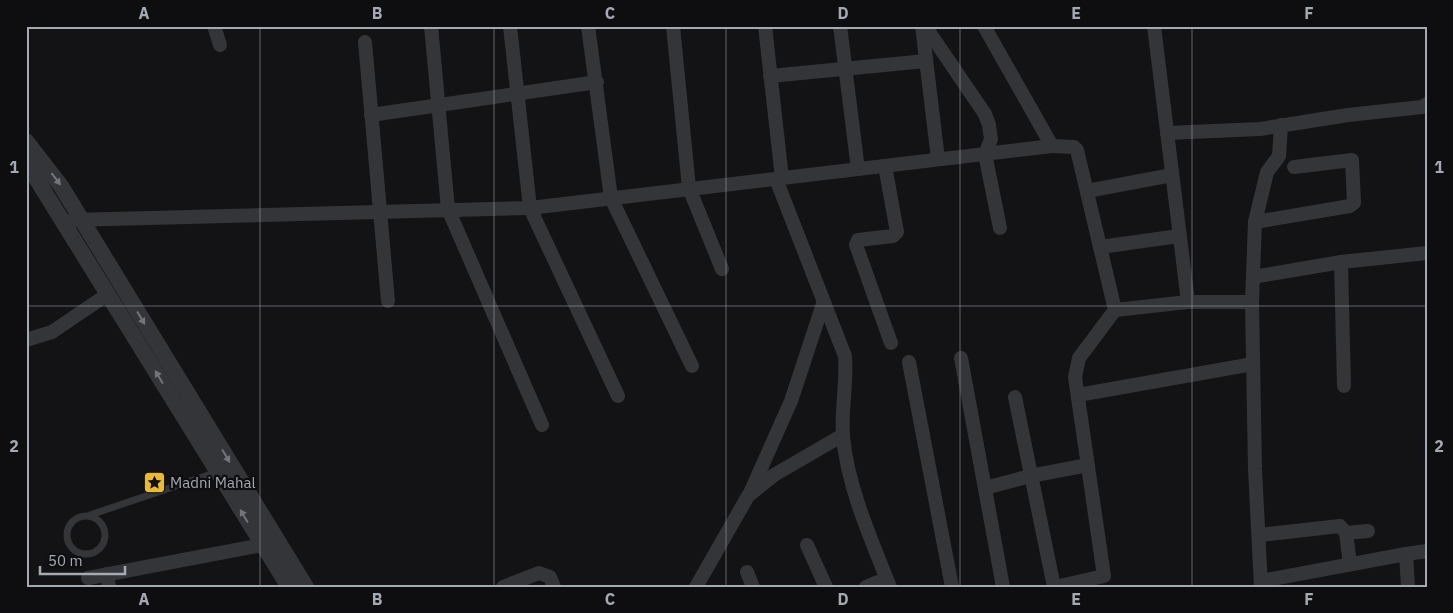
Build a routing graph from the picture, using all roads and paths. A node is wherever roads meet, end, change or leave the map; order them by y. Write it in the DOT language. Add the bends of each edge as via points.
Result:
graph roads {
  1 [pos="214,26"];
  2 [pos="431,26"];
  3 [pos="510,26"];
  4 [pos="588,26"];
  5 [pos="673,26"];
  6 [pos="765,26"];
  7 [pos="840,26"];
  8 [pos="924,26"];
  9 [pos="984,26"];
  10 [pos="1154,26"];
  11 [pos="365,42"];
  12 [pos="220,44"];
  13 [pos="926,61"];
  14 [pos="846,69"];
  15 [pos="770,76"];
  16 [pos="597,82"];
  17 [pos="518,94"];
  18 [pos="1427,104"];
  19 [pos="438,106"];
  20 [pos="371,116"];
  21 [pos="1281,126"];
  22 [pos="1167,133"];
  23 [pos="26,141"];
  24 [pos="1052,146"];
  25 [pos="985,154"];
  26 [pos="938,160"];
  27 [pos="26,162"];
  28 [pos="885,166"];
  29 [pos="1294,167"];
  30 [pos="858,169"];
  31 [pos="1172,176"];
  32 [pos="779,178"];
  33 [pos="689,188"];
  34 [pos="1087,191"];
  35 [pos="611,198"];
  36 [pos="530,208"];
  37 [pos="448,209"];
  38 [pos="379,213"];
  39 [pos="80,219"];
  40 [pos="63,222"];
  41 [pos="1255,222"];
  42 [pos="1000,228"];
  43 [pos="1179,236"];
  44 [pos="1100,247"];
  45 [pos="1427,253"];
  46 [pos="1341,262"];
  47 [pos="722,269"];
  48 [pos="1253,277"];
  49 [pos="108,294"];
  50 [pos="388,301"];
  51 [pos="1188,302"];
  52 [pos="1252,302"];
  53 [pos="823,304"];
  54 [pos="1115,310"];
  55 [pos="26,340"];
  56 [pos="891,343"];
  57 [pos="960,358"];
  58 [pos="909,362"];
  59 [pos="1252,364"];
  60 [pos="692,366"];
  61 [pos="1344,386"];
  62 [pos="1078,395"];
  63 [pos="618,396"];
  64 [pos="1015,397"];
  65 [pos="542,425"];
  66 [pos="843,435"];
  67 [pos="1088,465"];
  68 [pos="218,472"];
  69 [pos="1030,476"];
  70 [pos="984,488"];
  71 [pos="748,496"];
  72 [pos="90,516"];
  73 [pos="1368,531"];
  74 [pos="1346,533"];
  75 [pos="1260,535"];
  76 [pos="807,544"];
  77 [pos="262,545"];
  78 [pos="1427,551"];
  79 [pos="1406,554"];
  80 [pos="1350,564"];
  81 [pos="747,572"];
  82 [pos="88,578"];
  83 [pos="108,580"];
  84 [pos="1105,581"];
  85 [pos="1261,584"];
  86 [pos="878,585"];
  87 [pos="289,587"];
  88 [pos="306,587"];
  89 [pos="503,587"];
  90 [pos="554,587"];
  91 [pos="696,587"];
  92 [pos="753,587"];
  93 [pos="826,587"];
  94 [pos="952,587"];
  95 [pos="1003,587"];
  96 [pos="1054,587"];
  97 [pos="1408,587"];
  1 -- 12 [label="street"];
  2 -- 19 [label="street"];
  3 -- 17 [label="street"];
  4 -- 16 [label="street"];
  5 -- 33 [label="street"];
  6 -- 15 [label="street"];
  7 -- 14 [label="street"];
  8 -- 13 [label="street"];
  8 -- 25 [label="street" via="984,114 991,140"];
  9 -- 24 [label="street"];
  10 -- 22 [label="street"];
  11 -- 20 [label="street"];
  13 -- 14 [label="street"];
  13 -- 26 [label="street"];
  14 -- 15 [label="street"];
  14 -- 30 [label="street"];
  15 -- 32 [label="street"];
  16 -- 17 [label="street"];
  16 -- 35 [label="street"];
  17 -- 19 [label="street"];
  17 -- 36 [label="street"];
  18 -- 21 [label="street"];
  19 -- 20 [label="street"];
  19 -- 37 [label="street"];
  20 -- 38 [label="street"];
  21 -- 22 [label="street"];
  21 -- 41 [label="street" via="1279,156 1267,172"];
  22 -- 31 [label="street"];
  23 -- 39 [label="street, one-way" via="61,186"];
  24 -- 25 [label="street"];
  24 -- 34 [label="street" via="1076,148"];
  25 -- 26 [label="street"];
  25 -- 42 [label="street"];
  26 -- 28 [label="street"];
  27 -- 40 [label="street"];
  28 -- 30 [label="street"];
  28 -- 56 [label="street" via="897,232 893,236 858,240 856,245"];
  29 -- 41 [label="street" via="1352,160 1354,203"];
  30 -- 32 [label="street"];
  31 -- 34 [label="street"];
  31 -- 43 [label="street"];
  32 -- 33 [label="street"];
  32 -- 53 [label="street"];
  33 -- 35 [label="street"];
  33 -- 47 [label="street"];
  34 -- 44 [label="street"];
  35 -- 36 [label="street"];
  35 -- 60 [label="street"];
  36 -- 37 [label="street"];
  36 -- 63 [label="street"];
  37 -- 38 [label="street"];
  37 -- 65 [label="street"];
  38 -- 39 [label="street"];
  38 -- 50 [label="street"];
  39 -- 40 [label="street"];
  39 -- 88 [label="street, one-way"];
  40 -- 49 [label="street"];
  41 -- 48 [label="street"];
  43 -- 44 [label="street"];
  43 -- 51 [label="street"];
  44 -- 54 [label="street"];
  45 -- 46 [label="street"];
  46 -- 48 [label="street"];
  46 -- 61 [label="street"];
  48 -- 52 [label="street"];
  49 -- 55 [label="street" via="52,332"];
  68 -- 49 [label="street, one-way"];
  51 -- 52 [label="street"];
  51 -- 54 [label="street"];
  52 -- 59 [label="street"];
  53 -- 66 [label="street" via="845,356 847,378"];
  53 -- 71 [label="street" via="791,401"];
  54 -- 62 [label="street" via="1079,358"];
  57 -- 70 [label="street"];
  58 -- 94 [label="street"];
  59 -- 62 [label="street"];
  59 -- 75 [label="street"];
  62 -- 67 [label="street"];
  64 -- 69 [label="street"];
  66 -- 71 [label="street" via="774,475"];
  66 -- 86 [label="street"];
  67 -- 69 [label="street"];
  67 -- 84 [label="street"];
  68 -- 72 [label="lane"];
  77 -- 68 [label="street, one-way"];
  69 -- 70 [label="street"];
  69 -- 96 [label="street"];
  70 -- 95 [label="street"];
  71 -- 91 [label="street"];
  72 -- 72 [label="lane" via="77,518 68,528 71,546 81,553 93,553 105,540 101,522"];
  73 -- 74 [label="street"];
  74 -- 75 [label="street" via="1340,526"];
  74 -- 80 [label="street"];
  75 -- 85 [label="street"];
  76 -- 93 [label="street"];
  77 -- 83 [label="street"];
  77 -- 87 [label="street"];
  78 -- 79 [label="street"];
  79 -- 80 [label="street"];
  79 -- 97 [label="street"];
  80 -- 85 [label="street"];
  81 -- 92 [label="street"];
  82 -- 83 [label="street"];
  84 -- 96 [label="street"];
  89 -- 90 [label="street" via="539,573 550,577"];
}
